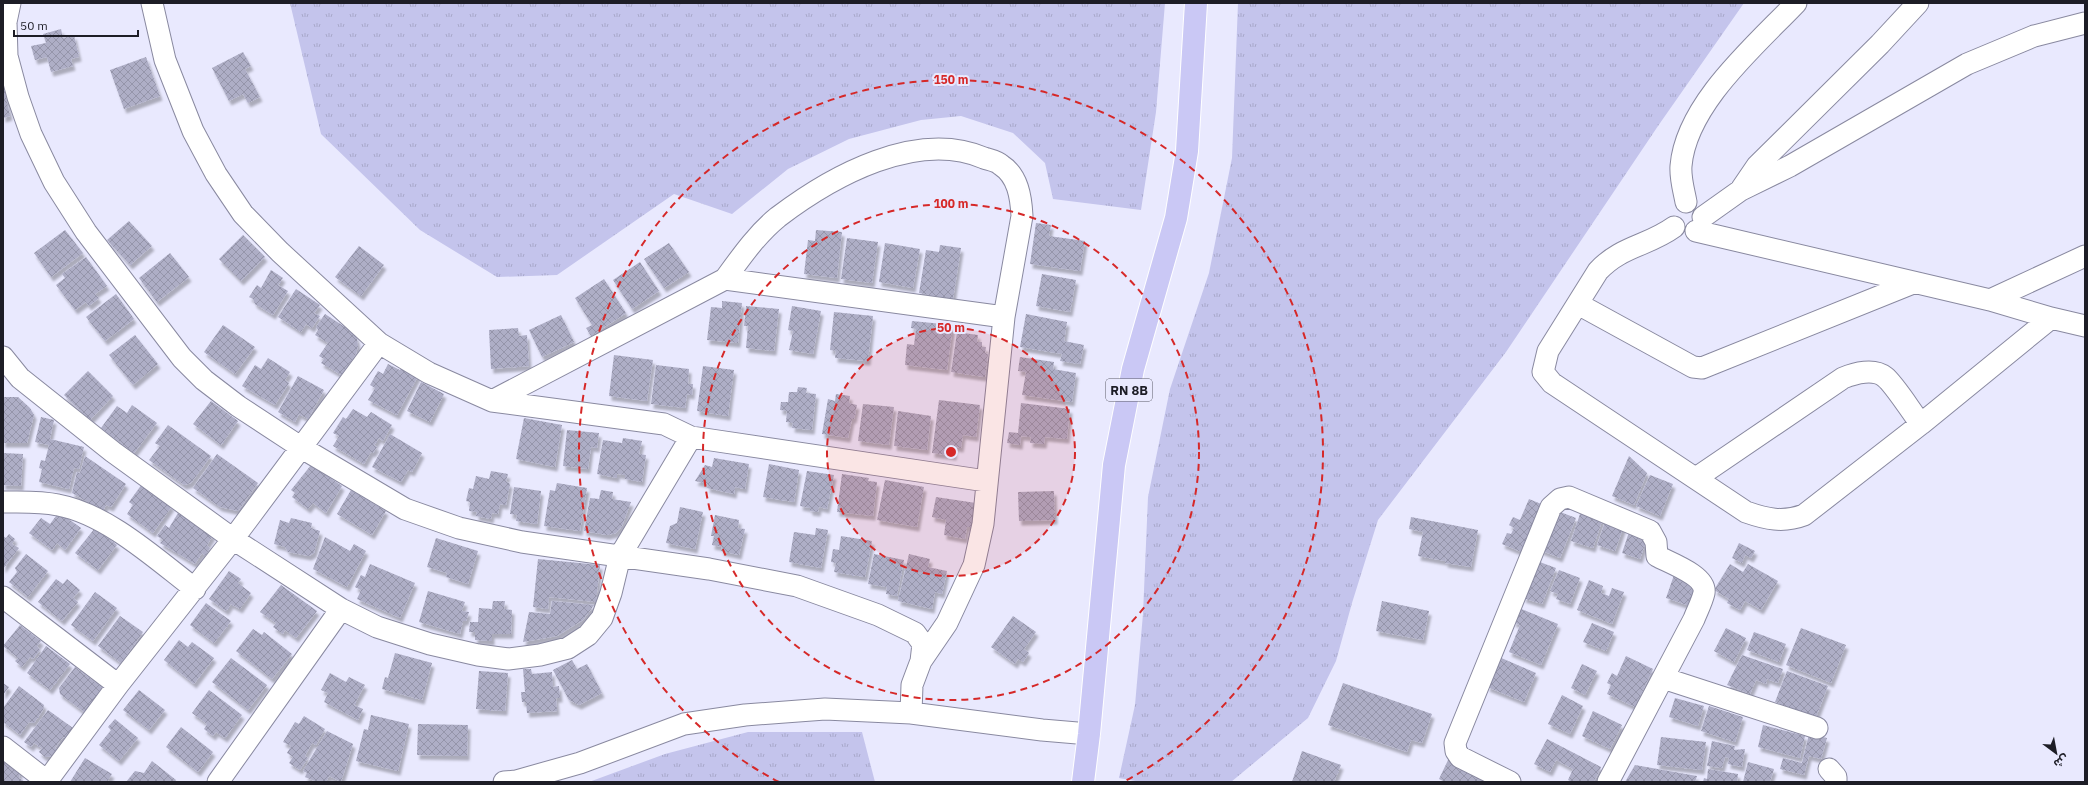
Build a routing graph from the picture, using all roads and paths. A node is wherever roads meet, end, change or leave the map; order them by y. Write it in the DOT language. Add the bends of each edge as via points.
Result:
graph roads {
  1 [pos="10,3"];
  2 [pos="152,3"];
  3 [pos="1196,3"];
  4 [pos="1796,3"];
  5 [pos="1918,3"];
  6 [pos="2085,23"];
  7 [pos="1741,190"];
  8 [pos="1686,202"];
  9 [pos="1699,224"];
  10 [pos="1674,227"];
  11 [pos="2085,256"];
  12 [pos="725,279"];
  13 [pos="1914,284"];
  14 [pos="1990,300"];
  15 [pos="1578,304"];
  16 [pos="1004,316"];
  17 [pos="2051,318"];
  18 [pos="2085,326"];
  19 [pos="379,342"];
  20 [pos="3,358"];
  21 [pos="11,378"];
  22 [pos="492,401"];
  23 [pos="1921,424"];
  24 [pos="691,437"];
  25 [pos="302,448"];
  26 [pos="1696,478"];
  27 [pos="986,481"];
  28 [pos="3,502"];
  29 [pos="233,540"];
  30 [pos="620,556"];
  31 [pos="195,589"];
  32 [pos="3,597"];
  33 [pos="341,608"];
  34 [pos="921,661"];
  35 [pos="1663,678"];
  36 [pos="118,685"];
  37 [pos="911,713"];
  38 [pos="1817,728"];
  39 [pos="1089,734"];
  40 [pos="3,747"];
  41 [pos="47,782"];
  42 [pos="218,782"];
  43 [pos="504,782"];
  44 [pos="1083,782"];
  45 [pos="1510,782"];
  46 [pos="1608,782"];
  1 -- 25 [label="street" via="6,22 7,56 18,97 31,134 54,182 86,232 182,358 204,380 238,406"];
  2 -- 19 [label="street" via="165,60 193,131 216,174 243,214 280,252"];
  3 -- 39 [label="main road, RN 8B" via="1187,151 1176,218 1133,369 1114,464"];
  4 -- 8 [label="street" via="1728,74 1700,112 1682,155 1681,168"];
  5 -- 7 [label="street" via="1757,166"];
  6 -- 7 [label="street" via="2034,36 1967,64 1790,166"];
  7 -- 9 [label="street"];
  8 -- 9 [label="street" via="1700,209"];
  8 -- 10 [label="street" via="1678,205 1673,211"];
  9 -- 10 [label="street" via="1689,234"];
  9 -- 13 [label="street"];
  10 -- 15 [label="street" via="1665,234 1608,260 1598,271"];
  11 -- 14 [label="street"];
  12 -- 16 [label="street"];
  12 -- 16 [label="street" via="752,242 778,218 835,180 879,161 911,151 938,148 971,152 1001,165 1016,182 1021,202 1022,216"];
  12 -- 22 [label="street"];
  13 -- 14 [label="street"];
  13 -- 15 [label="street" via="1702,368 1693,367"];
  14 -- 17 [label="street"];
  15 -- 26 [label="street" via="1548,351 1543,372 1552,382"];
  16 -- 27 [label="street"];
  17 -- 18 [label="street"];
  17 -- 23 [label="street"];
  19 -- 22 [label="street" via="429,373"];
  19 -- 25 [label="street"];
  20 -- 21 [label="street"];
  21 -- 29 [label="street"];
  22 -- 24 [label="street" via="664,424"];
  23 -- 26 [label="street" via="1804,516 1791,520 1776,520 1746,512"];
  23 -- 26 [label="street" via="1885,377 1854,373"];
  24 -- 27 [label="street"];
  24 -- 30 [label="street"];
  25 -- 29 [label="street"];
  25 -- 30 [label="street" via="405,509 459,528 522,542"];
  27 -- 34 [label="street" via="983,524 974,565 947,623"];
  28 -- 31 [label="street" via="57,504 79,510 115,530"];
  29 -- 31 [label="street"];
  29 -- 33 [label="street"];
  30 -- 33 [label="street" via="602,618 588,635 568,648 540,655 508,659 430,644 377,627"];
  30 -- 34 [label="street" via="709,569 797,586 878,615 915,633 923,644"];
  31 -- 36 [label="street"];
  32 -- 36 [label="street"];
  33 -- 42 [label="street"];
  34 -- 37 [label="street" via="912,685"];
  35 -- 38 [label="street"];
  35 -- 45 [label="street" via="1694,619 1704,592 1703,583 1696,576 1657,556 1656,542 1650,532 1569,497 1560,499 1551,507 1455,743 1460,757"];
  35 -- 46 [label="street"];
  36 -- 41 [label="street"];
  37 -- 39 [label="street" via="1035,730"];
  37 -- 43 [label="street" via="826,709 745,714 684,724 580,762"];
  39 -- 44 [label="main road, RN 8B"];
  40 -- 41 [label="street"];
}
